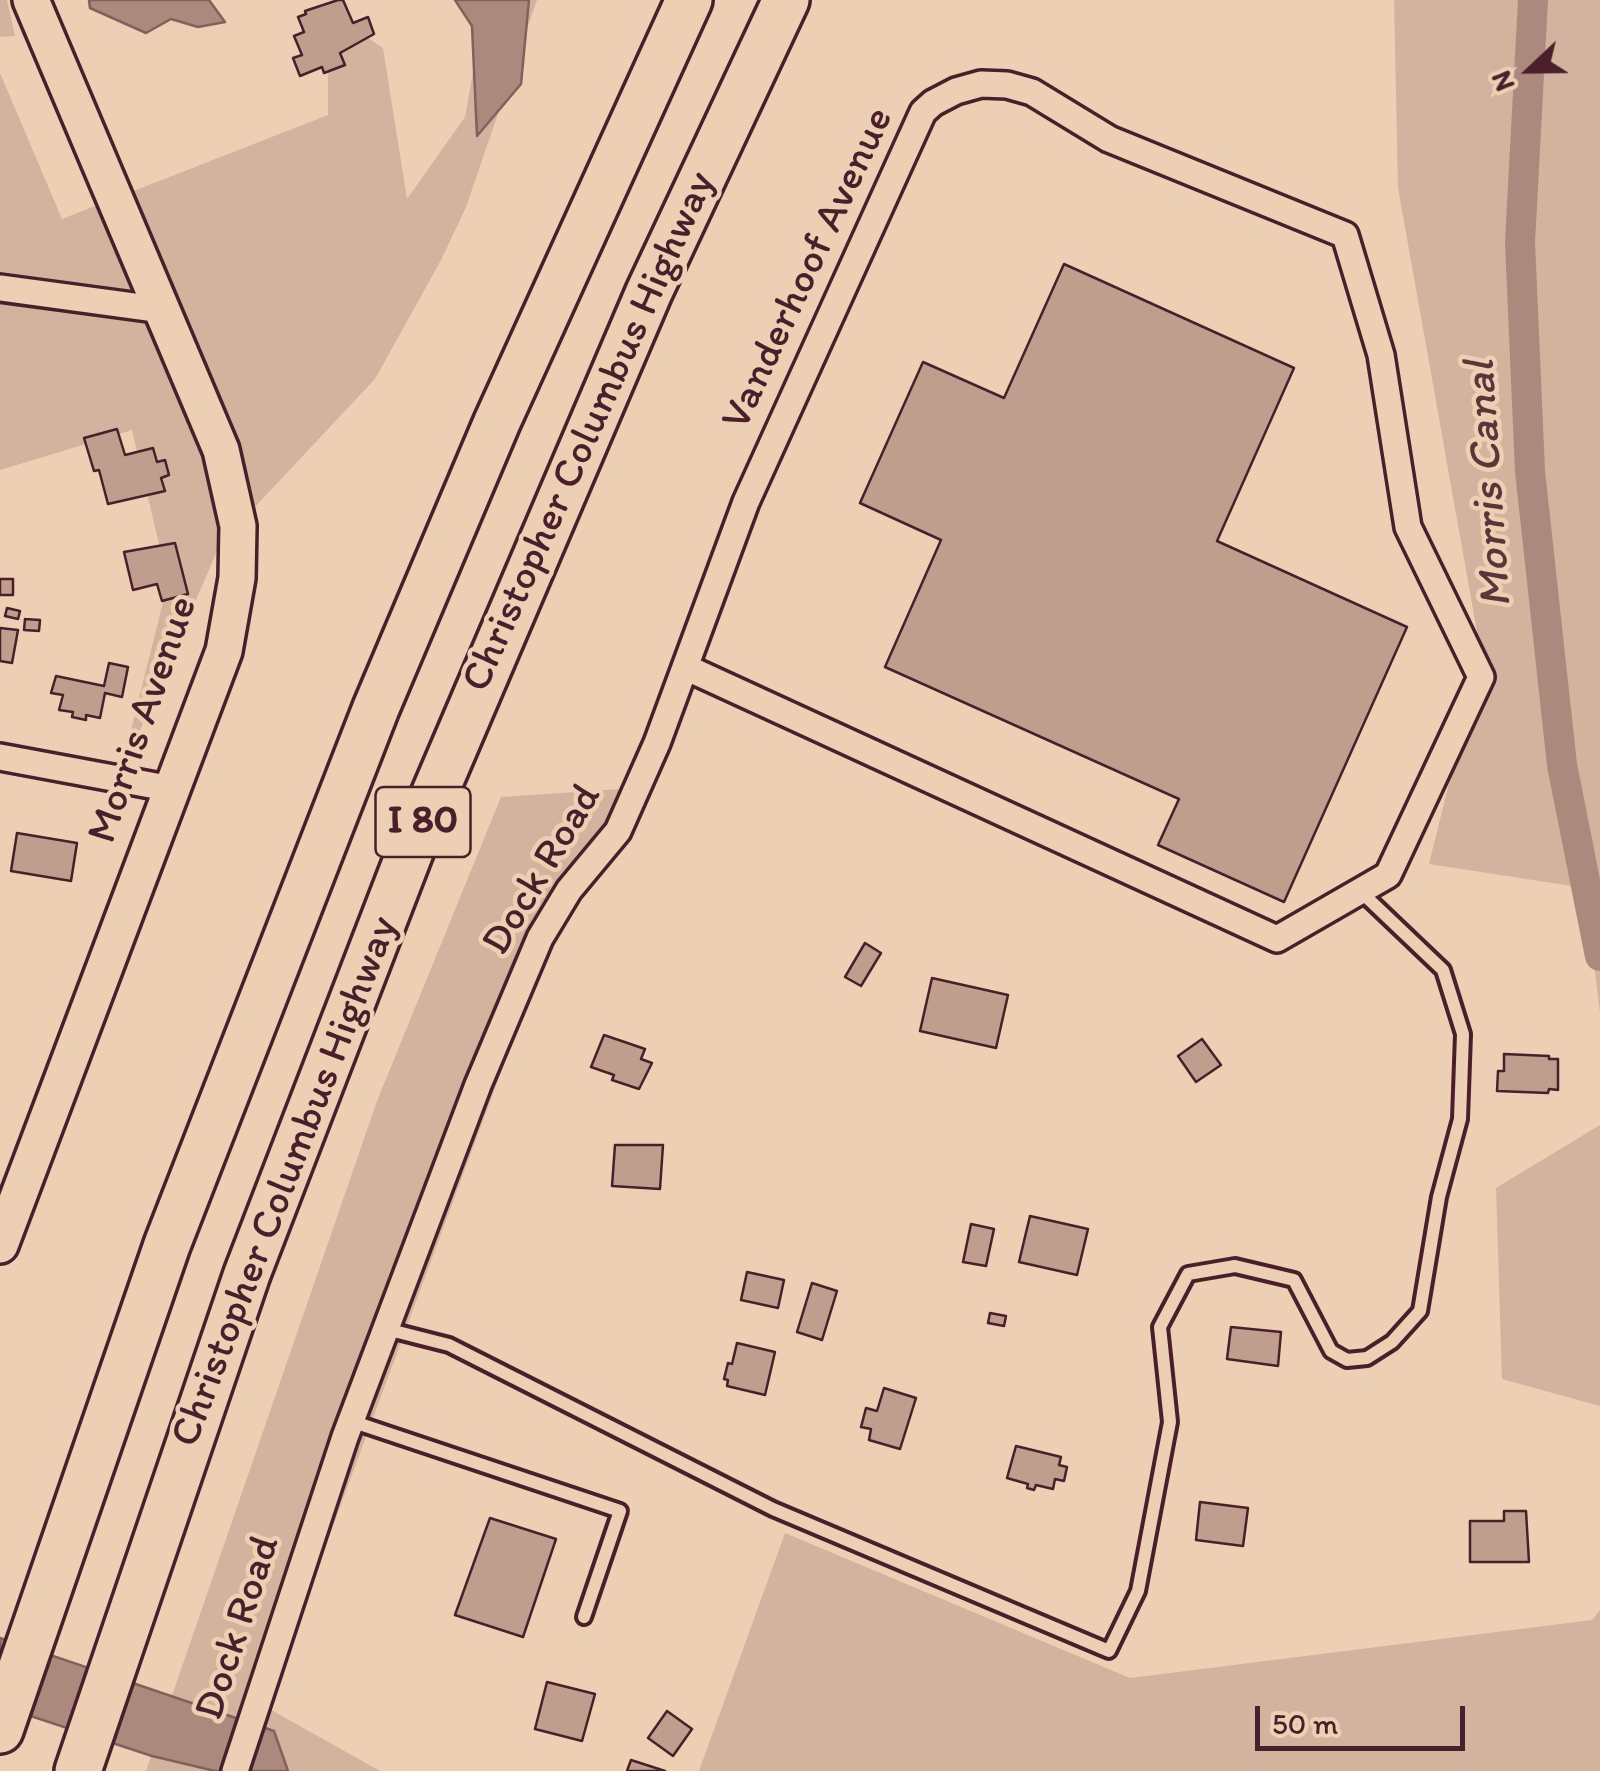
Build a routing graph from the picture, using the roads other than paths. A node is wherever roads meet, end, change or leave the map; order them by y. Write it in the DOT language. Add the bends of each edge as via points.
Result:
graph roads {
  1 [pos="30,0"];
  2 [pos="690,0"];
  3 [pos="786,0"];
  4 [pos="0,288"];
  5 [pos="164,310"];
  6 [pos="686,667"];
  7 [pos="0,758"];
  8 [pos="172,788"];
  9 [pos="1360,891"];
  10 [pos="0,1246"];
  11 [pos="386,1329"];
  12 [pos="351,1420"];
  13 [pos="584,1617"];
  14 [pos="0,1730"];
  15 [pos="80,1766"];
  16 [pos="235,1771"];
  1 -- 5 [label="street, Morris Avenue"];
  2 -- 14 [label="highway, Christopher Columbus Highway / I 80" via="521,368 376,708 166,1245"];
  3 -- 15 [label="highway, Christopher Columbus Highway / I 80" via="649,292 414,844 247,1274"];
  4 -- 5 [label="street"];
  5 -- 8 [label="street, Morris Avenue" via="221,450 238,526 224,651"];
  6 -- 9 [label="street" via="1277,939"];
  6 -- 9 [label="street, Vanderhoof Avenue" via="746,502 923,112 981,84 1032,92 1110,140 1346,235 1377,338 1408,527 1481,677 1388,875"];
  6 -- 11 [label="street, Dock Road" via="618,831 540,938"];
  7 -- 8 [label="street"];
  8 -- 10 [label="street, Morris Avenue"];
  9 -- 11 [label="lane" via="1443,970 1463,1034 1460,1119 1420,1311 1392,1342 1368,1358 1348,1360 1331,1351 1294,1280 1235,1266 1188,1274 1160,1328 1170,1422 1138,1590 1108,1651 773,1509 449,1345"];
  11 -- 12 [label="street, Dock Road"];
  12 -- 13 [label="lane" via="620,1510"];
  12 -- 16 [label="street, Dock Road"];
}
